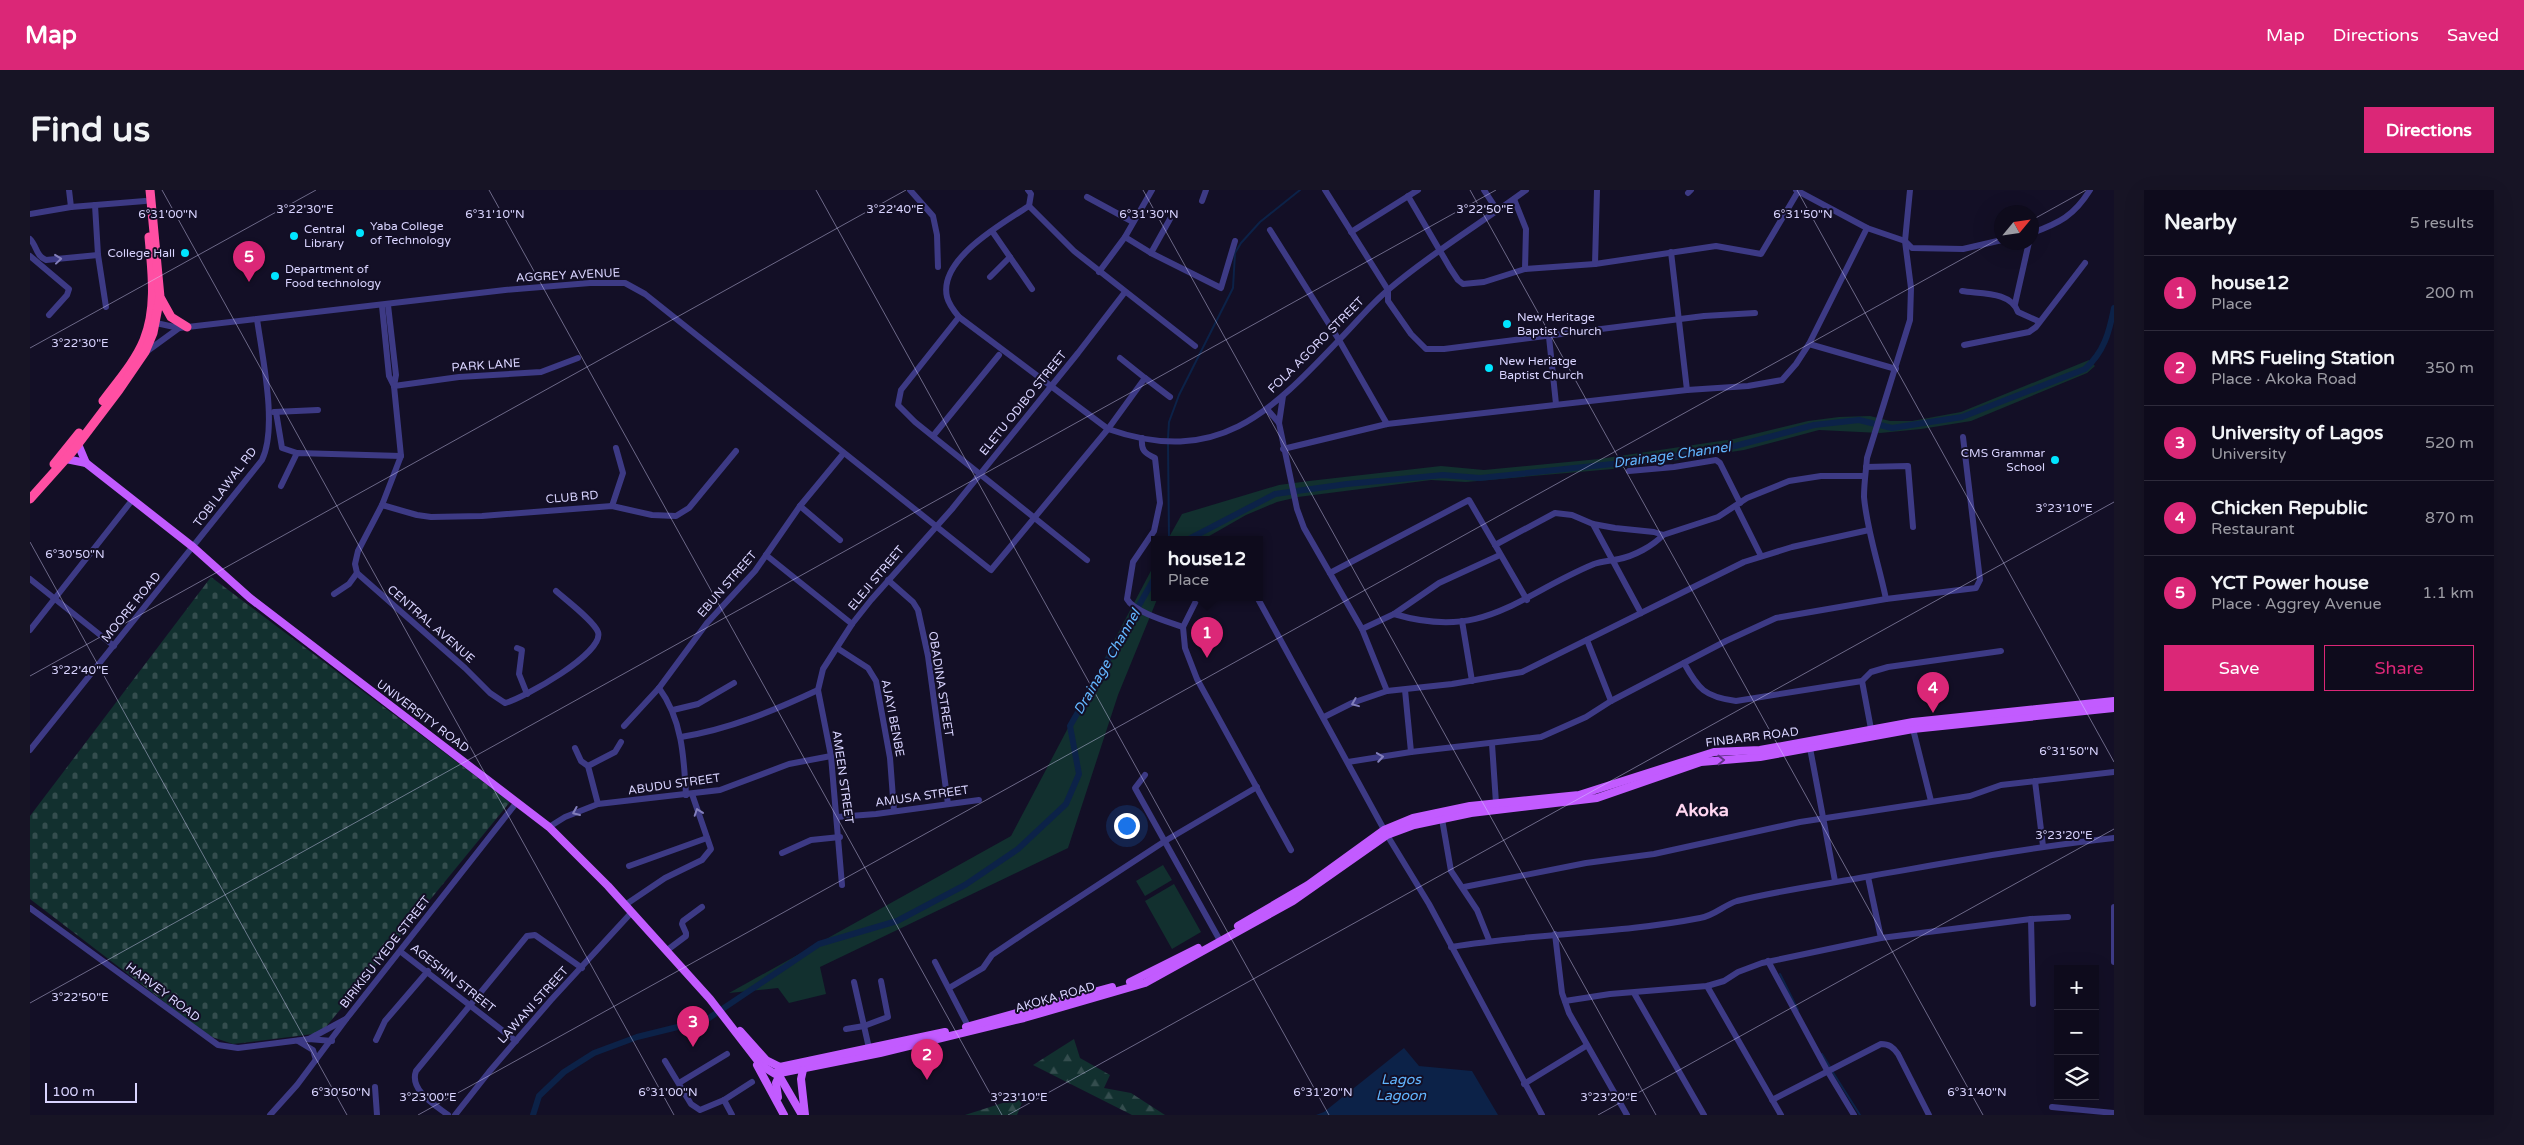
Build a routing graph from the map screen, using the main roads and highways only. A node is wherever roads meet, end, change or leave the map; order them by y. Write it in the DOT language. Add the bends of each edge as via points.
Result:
graph roads {
  1 [pos="144,190"];
  2 [pos="150,190"];
  3 [pos="160,297"];
  4 [pos="183,328"];
  5 [pos="78,444"];
  6 [pos="66,459"];
  7 [pos="86,463"];
  8 [pos="30,491"];
  9 [pos="30,499"];
  10 [pos="2114,701"];
  11 [pos="2114,708"];
  12 [pos="1963,719"];
  13 [pos="1400,826"];
  14 [pos="1386,833"];
  15 [pos="1144,980"];
  16 [pos="720,1012"];
  17 [pos="741,1040"];
  18 [pos="766,1060"];
  19 [pos="788,1066"];
  20 [pos="803,1070"];
  21 [pos="779,1074"];
  22 [pos="779,1103"];
  23 [pos="784,1115"];
  24 [pos="803,1115"];
  1 -- 8 [label="highway" via="153,291 144,340 92,416"];
  2 -- 3 [label="highway"];
  3 -- 4 [label="highway" via="171,317"];
  3 -- 5 [label="highway" via="156,323 145,352"];
  5 -- 6 [label="highway"];
  5 -- 7 [label="main road"];
  6 -- 7 [label="main road"];
  6 -- 9 [label="highway"];
  7 -- 16 [label="main road, UNIVERSITY ROAD" via="193,547 250,598 549,827 596,872"];
  10 -- 12 [label="main road, FINBARR ROAD"];
  11 -- 12 [label="main road, FINBARR ROAD"];
  13 -- 12 [label="main road, FINBARR ROAD, one-way" via="1480,812 1579,802 1701,762 1760,757"];
  12 -- 13 [label="main road, FINBARR ROAD" via="1871,729 1767,749 1700,755 1579,795 1452,810"];
  13 -- 14 [label="main road"];
  14 -- 15 [label="main road" via="1308,885"];
  14 -- 15 [label="main road, AKOKA ROAD" via="1293,901"];
  15 -- 19 [label="main road" via="968,1026"];
  15 -- 20 [label="main road, AKOKA ROAD" via="1024,1018"];
  16 -- 17 [label="main road"];
  16 -- 18 [label="main road"];
  17 -- 21 [label="main road" via="769,1072"];
  17 -- 22 [label="main road"];
  18 -- 19 [label="main road" via="778,1067"];
  18 -- 21 [label="main road"];
  19 -- 21 [label="main road"];
  20 -- 21 [label="main road, AKOKA ROAD"];
  20 -- 24 [label="main road"];
  21 -- 22 [label="main road" via="776,1087"];
  21 -- 24 [label="main road"];
  22 -- 23 [label="main road"];
}
